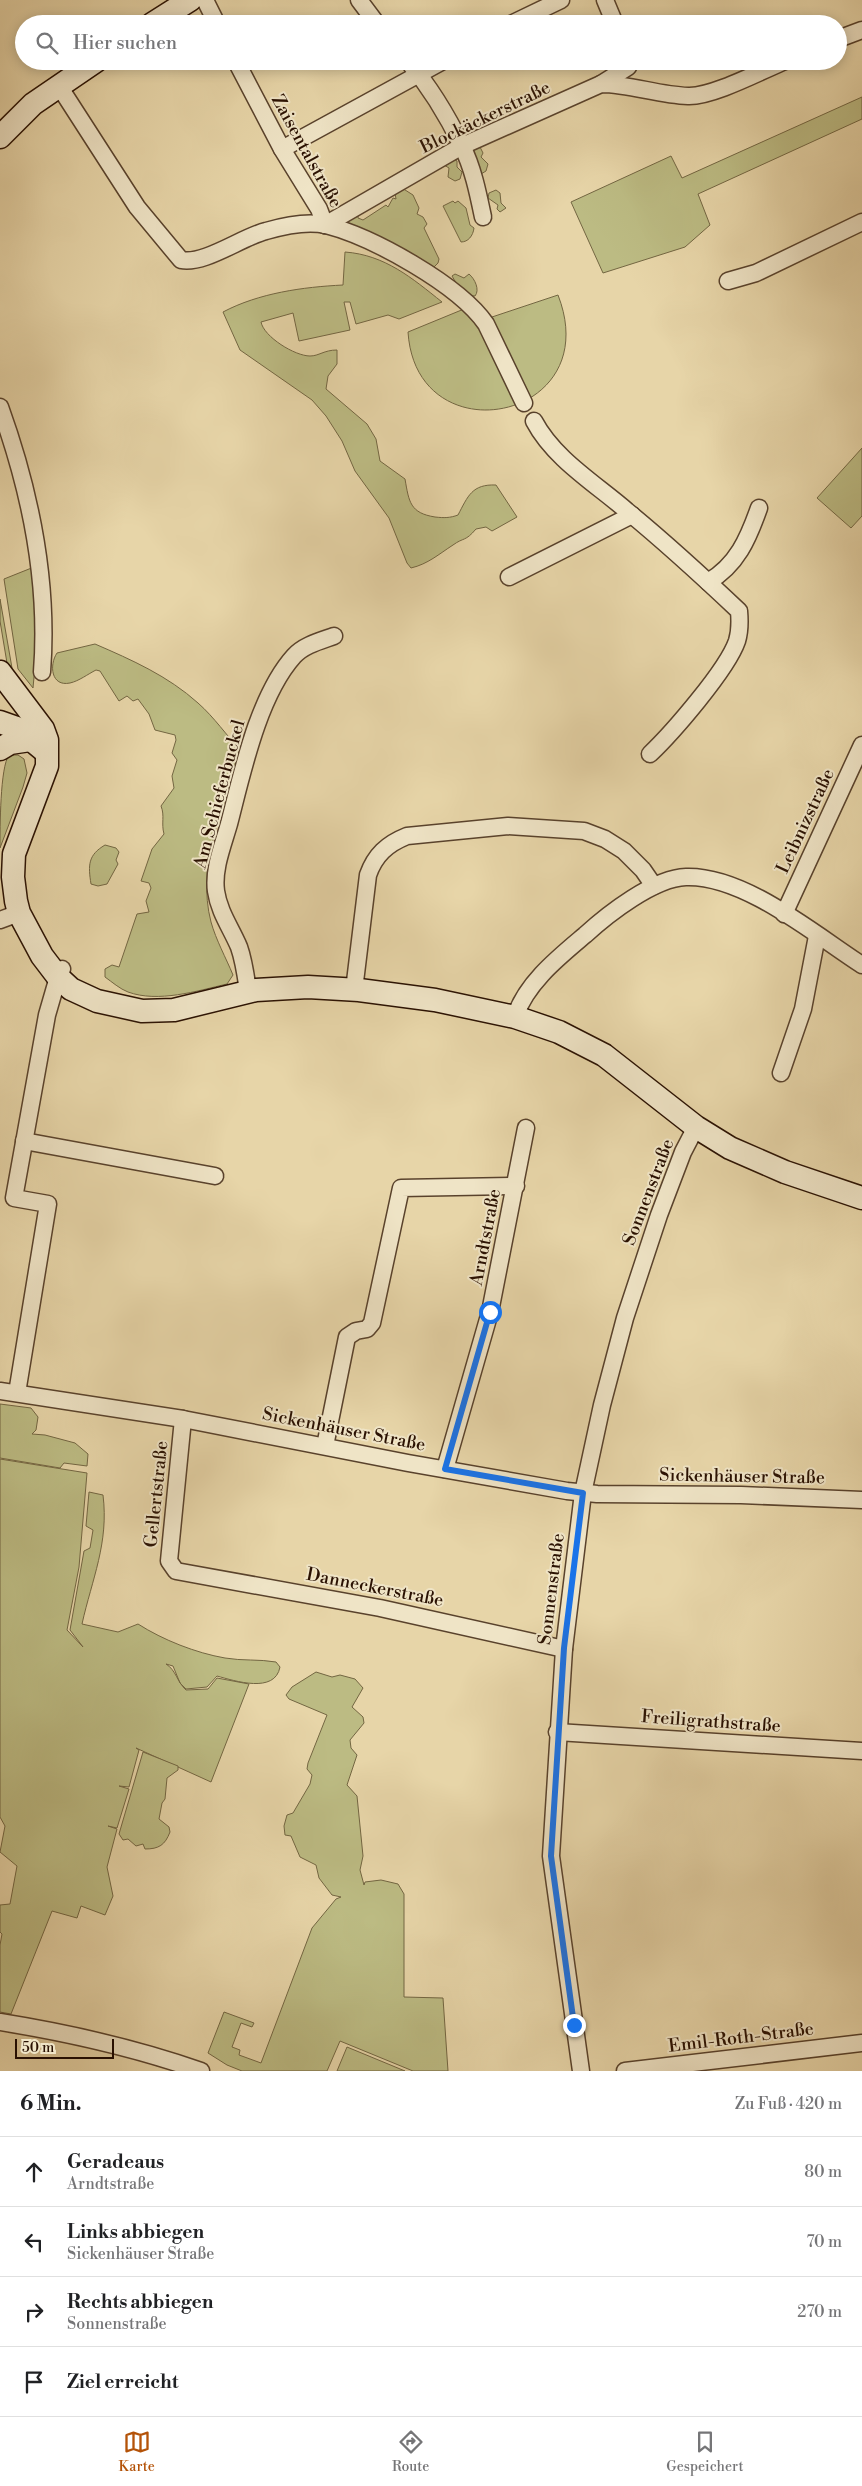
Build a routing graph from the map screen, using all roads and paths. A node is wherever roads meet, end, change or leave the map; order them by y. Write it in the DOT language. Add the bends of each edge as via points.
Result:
graph roads {
  1 [pos="190,0"];
  2 [pos="205,0"];
  3 [pos="359,0"];
  4 [pos="561,0"];
  5 [pos="605,0"];
  6 [pos="166,15"];
  7 [pos="212,15"];
  8 [pos="370,15"];
  9 [pos="530,15"];
  10 [pos="611,15"];
  11 [pos="862,30"];
  12 [pos="847,36"];
  13 [pos="82,70"];
  14 [pos="241,70"];
  15 [pos="416,70"];
  16 [pos="427,70"];
  17 [pos="623,70"];
  18 [pos="764,70"];
  19 [pos="420,74"];
  20 [pos="600,84"];
  21 [pos="58,86"];
  22 [pos="0,137"];
  23 [pos="462,146"];
  24 [pos="282,149"];
  25 [pos="484,217"];
  26 [pos="862,222"];
  27 [pos="325,225"];
  28 [pos="728,281"];
  29 [pos="524,403"];
  30 [pos="0,406"];
  31 [pos="534,421"];
  32 [pos="759,508"];
  33 [pos="632,515"];
  34 [pos="509,577"];
  35 [pos="708,582"];
  36 [pos="334,636"];
  37 [pos="0,672"];
  38 [pos="42,672"];
  39 [pos="0,709"];
  40 [pos="28,711"];
  41 [pos="0,722"];
  42 [pos="862,745"];
  43 [pos="38,746"];
  44 [pos="0,749"];
  45 [pos="650,754"];
  46 [pos="654,886"];
  47 [pos="784,914"];
  48 [pos="10,917"];
  49 [pos="817,936"];
  50 [pos="862,965"];
  51 [pos="60,974"];
  52 [pos="354,990"];
  53 [pos="248,992"];
  54 [pos="514,1017"];
  55 [pos="781,1073"];
  56 [pos="696,1127"];
  57 [pos="526,1128"];
  58 [pos="24,1141"];
  59 [pos="216,1176"];
  60 [pos="516,1186"];
  61 [pos="862,1198"];
  62 [pos="0,1391"];
  63 [pos="17,1393"];
  64 [pos="183,1418"];
  65 [pos="325,1446"];
  66 [pos="445,1469"];
  67 [pos="583,1493"];
  68 [pos="862,1500"];
  69 [pos="176,1571"];
  70 [pos="564,1648"];
  71 [pos="557,1732"];
  72 [pos="862,1751"];
  73 [pos="0,2022"];
  74 [pos="861,2048"];
  75 [pos="201,2071"];
  76 [pos="581,2071"];
  77 [pos="625,2071"];
  1 -- 6 [label="street"];
  2 -- 7 [label="street"];
  3 -- 8 [label="street"];
  4 -- 9 [label="street"];
  5 -- 10 [label="street"];
  11 -- 12 [label="street"];
  13 -- 21 [label="street"];
  14 -- 24 [label="street, Zaisentalstraße"];
  15 -- 19 [label="street"];
  16 -- 19 [label="street"];
  17 -- 20 [label="street"];
  18 -- 20 [label="street, Blockäckerstraße" via="714,91 689,96 620,84"];
  19 -- 23 [label="street"];
  19 -- 24 [label="street"];
  20 -- 23 [label="street, Blockäckerstraße"];
  21 -- 22 [label="street" via="33,104"];
  21 -- 27 [label="street" via="137,207 181,260 195,260 267,230"];
  23 -- 25 [label="street"];
  23 -- 27 [label="street, Blockäckerstraße"];
  24 -- 27 [label="street, Zaisentalstraße" via="319,209"];
  26 -- 28 [label="street" via="756,273"];
  27 -- 29 [label="street, Zaisentalstraße" via="401,256 462,299 486,324"];
  30 -- 38 [label="street" via="19,462 35,530 42,606"];
  31 -- 33 [label="street" via="552,447"];
  32 -- 35 [label="street" via="746,543 721,574"];
  33 -- 34 [label="street"];
  33 -- 35 [label="street"];
  35 -- 45 [label="street" via="739,611 740,628 736,644 683,718"];
  36 -- 53 [label="street, Am Schieferbuckel" via="295,655 273,689 244,765 218,864 216,890 223,916 239,948"];
  37 -- 40 [label="street"];
  39 -- 40 [label="street" via="6,706"];
  40 -- 43 [label="street" via="43,729 47,740"];
  41 -- 43 [label="street" via="17,728"];
  42 -- 47 [label="street, Leibnizstraße"];
  43 -- 44 [label="street" via="10,743"];
  43 -- 48 [label="street" via="47,766 14,854"];
  46 -- 47 [label="street" via="684,877 718,880 744,890"];
  46 -- 52 [label="street" via="624,851 584,831 508,826 407,836 393,841 372,862"];
  46 -- 54 [label="street" via="602,920 552,964 518,1006"];
  47 -- 49 [label="street"];
  48 -- 51 [label="street" via="39,948 50,955"];
  49 -- 50 [label="street"];
  49 -- 55 [label="street" via="803,1009"];
  51 -- 53 [label="street" via="107,1002 142,1011 174,1010"];
  51 -- 58 [label="street" via="47,1015"];
  52 -- 53 [label="street" via="293,988"];
  52 -- 54 [label="street" via="435,1000"];
  54 -- 56 [label="street" via="559,1032 604,1055"];
  56 -- 61 [label="street" via="754,1159"];
  56 -- 67 [label="street, Sonnenstraße" via="659,1215 625,1318"];
  57 -- 60 [label="street, Arndtstraße"];
  58 -- 59 [label="street"];
  58 -- 63 [label="street" via="14,1198 48,1204"];
  60 -- 65 [label="street" via="401,1188 372,1323 367,1329 347,1337"];
  60 -- 66 [label="street, Arndtstraße" via="490,1312"];
  62 -- 63 [label="street, Sickenhäuser Straße"];
  63 -- 64 [label="street, Sickenhäuser Straße"];
  64 -- 65 [label="street, Sickenhäuser Straße"];
  64 -- 69 [label="street, Gellertstraße" via="169,1560"];
  65 -- 66 [label="street, Sickenhäuser Straße"];
  66 -- 67 [label="street, Sickenhäuser Straße"];
  67 -- 68 [label="street, Sickenhäuser Straße"];
  67 -- 70 [label="street, Sonnenstraße"];
  69 -- 70 [label="street, Danneckerstraße" via="380,1608"];
  70 -- 71 [label="street, Sonnenstraße"];
  71 -- 72 [label="street, Freiligrathstraße"];
  71 -- 76 [label="street, Sonnenstraße" via="551,1856"];
  73 -- 75 [label="street" via="110,2043"];
  74 -- 77 [label="street, Emil-Roth-Straße"];
}
